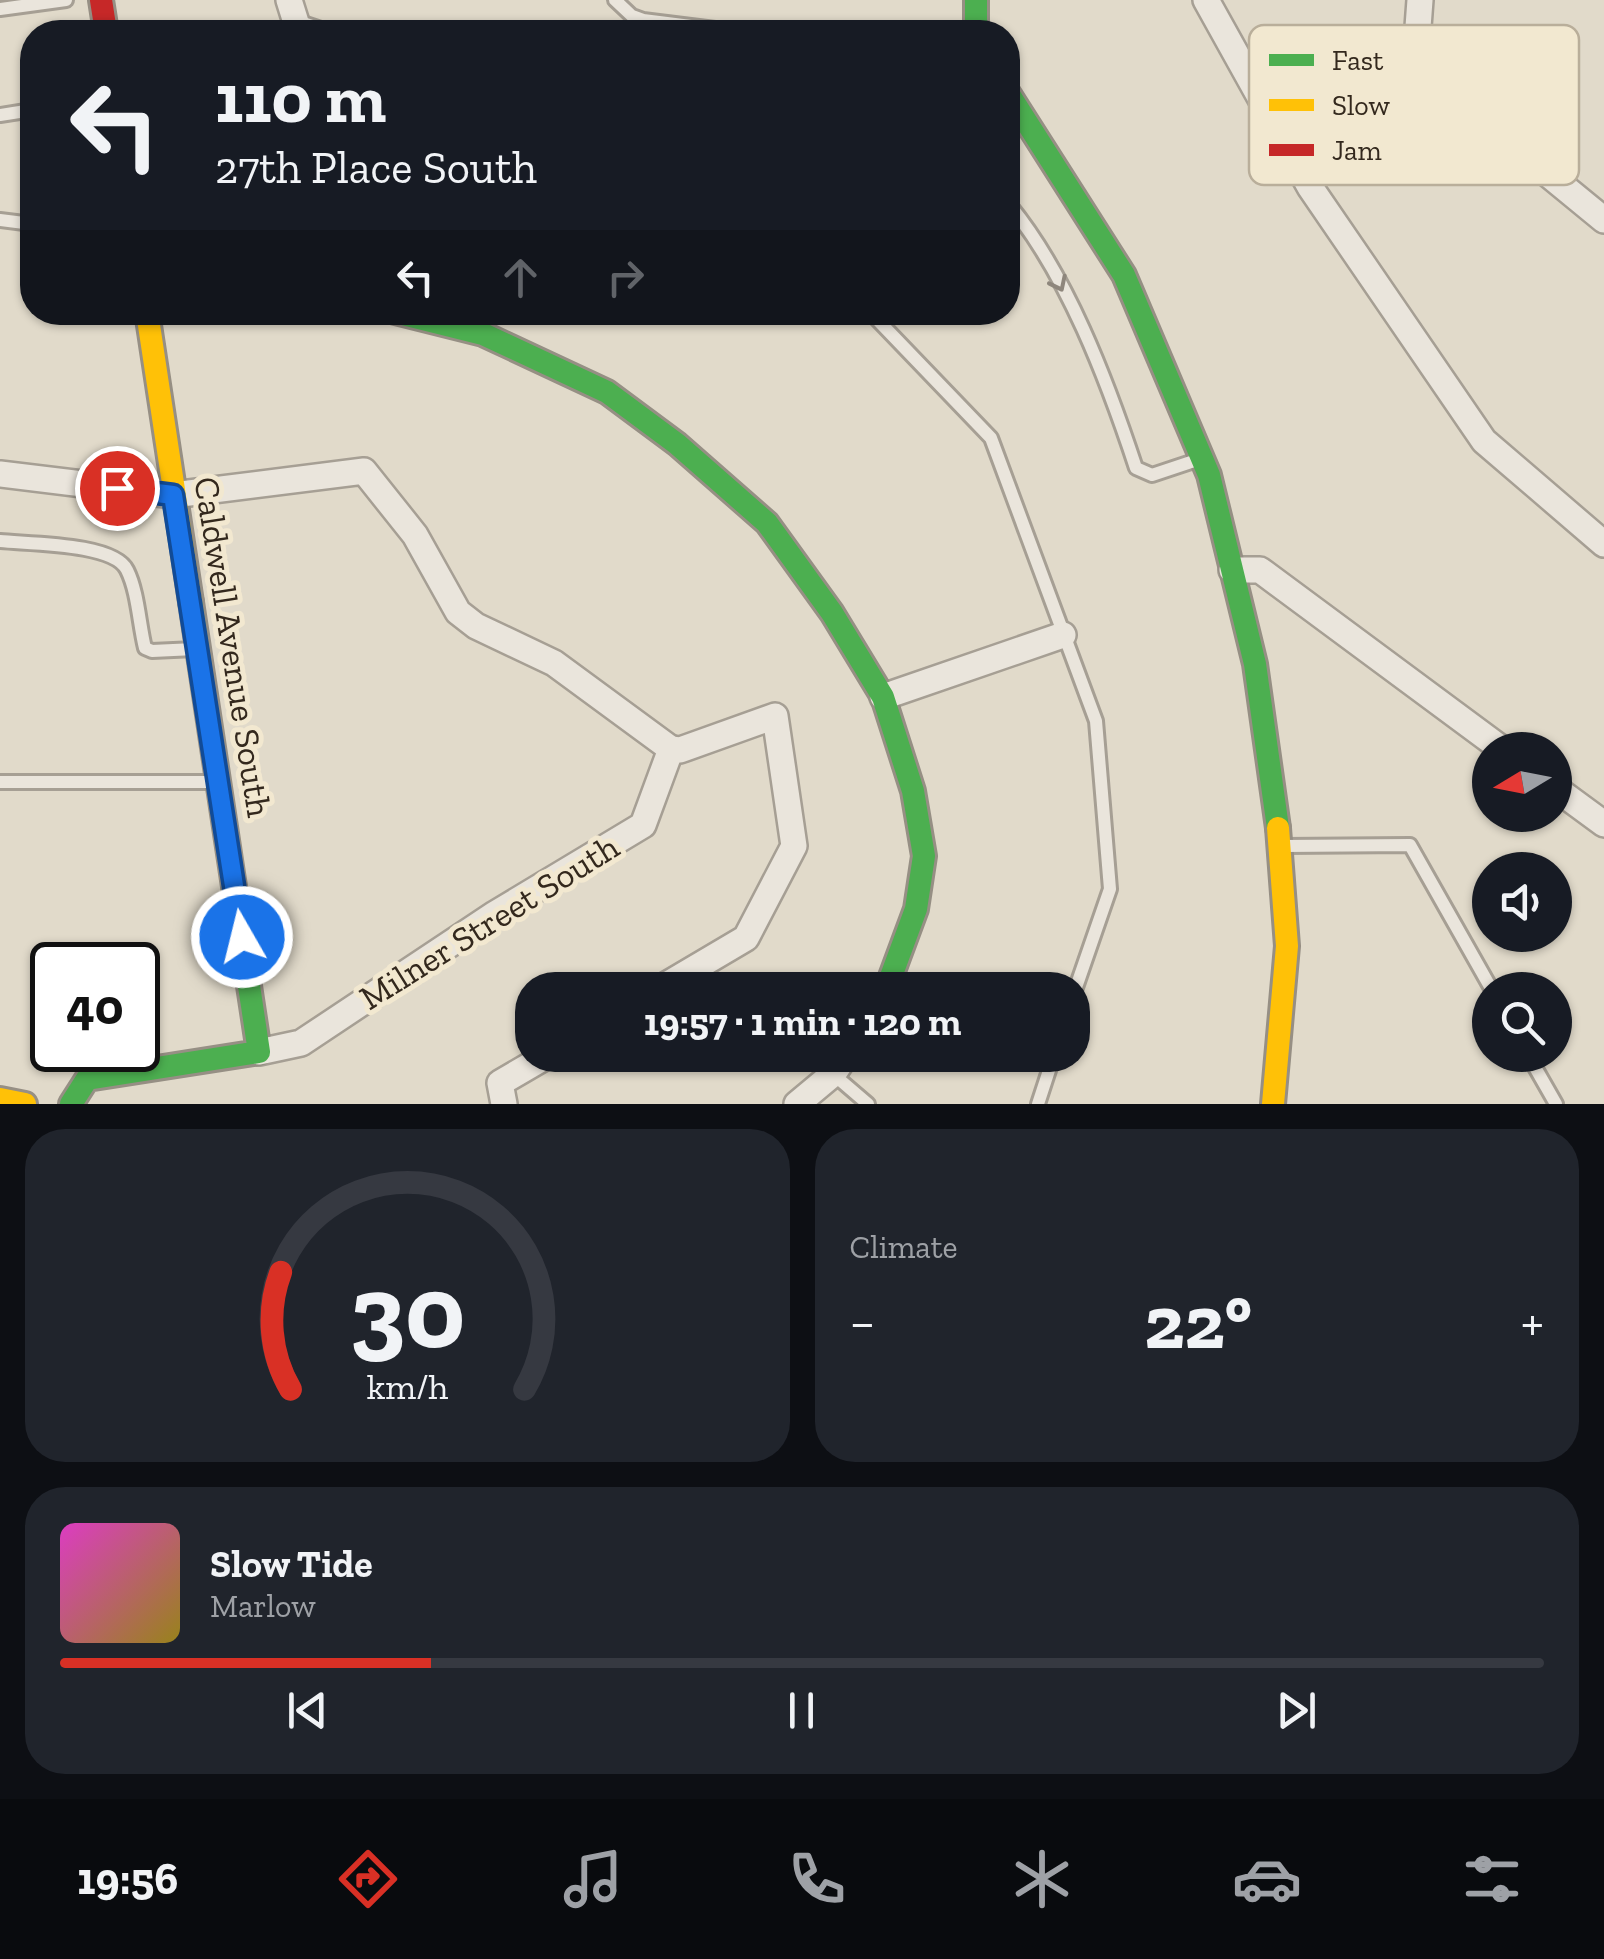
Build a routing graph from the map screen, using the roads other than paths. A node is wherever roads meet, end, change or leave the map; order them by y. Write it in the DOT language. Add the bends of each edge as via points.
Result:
graph roads {
  1 [pos="66,0"];
  2 [pos="615,0"];
  3 [pos="1206,0"];
  4 [pos="1420,0"];
  5 [pos="0,10"];
  6 [pos="643,20"];
  7 [pos="1418,25"];
  8 [pos="1249,77"];
  9 [pos="1020,112"];
  10 [pos="1309,185"];
  11 [pos="1561,185"];
  12 [pos="1020,217"];
  13 [pos="1604,220"];
  14 [pos="149,325"];
  15 [pos="447,325"];
  16 [pos="882,325"];
  17 [pos="1202,458"];
  18 [pos="0,474"];
  19 [pos="173,495"];
  20 [pos="0,541"];
  21 [pos="1604,544"];
  22 [pos="1232,570"];
  23 [pos="1063,635"];
  24 [pos="198,649"];
  25 [pos="883,697"];
  26 [pos="1479,732"];
  27 [pos="671,748"];
  28 [pos="0,782"];
  29 [pos="220,782"];
  30 [pos="1572,800"];
  31 [pos="1604,824"];
  32 [pos="1280,846"];
  33 [pos="688,972"];
  34 [pos="893,972"];
  35 [pos="1081,972"];
  36 [pos="1482,972"];
  37 [pos="260,1052"];
  38 [pos="519,1072"];
  39 [pos="831,1072"];
  40 [pos="845,1072"];
  41 [pos="1048,1072"];
  42 [pos="1538,1072"];
  43 [pos="0,1099"];
  44 [pos="25,1104"];
  45 [pos="71,1104"];
  46 [pos="504,1104"];
  47 [pos="798,1104"];
  48 [pos="868,1104"];
  49 [pos="1038,1104"];
  50 [pos="1274,1104"];
  51 [pos="1556,1104"];
  1 -- 5 [label="lane"];
  2 -- 6 [label="lane"];
  3 -- 8 [label="street"];
  4 -- 7 [label="street"];
  9 -- 17 [label="street" via="1124,275"];
  10 -- 21 [label="street" via="1484,441"];
  11 -- 13 [label="street"];
  12 -- 17 [label="lane, one-way" via="1036,236 1111,390 1136,468 1152,475"];
  14 -- 19 [label="street, Caldwell Avenue South"];
  15 -- 25 [label="street" via="483,334 607,392 677,444 767,523"];
  16 -- 23 [label="lane" via="991,438"];
  17 -- 22 [label="street"];
  18 -- 19 [label="street"];
  19 -- 24 [label="street, Caldwell Avenue South"];
  19 -- 27 [label="street" via="364,471 414,535 458,612 554,663"];
  20 -- 24 [label="lane" via="102,552 120,560 144,648"];
  22 -- 26 [label="street" via="1260,570"];
  22 -- 32 [label="street" via="1256,664"];
  23 -- 25 [label="street"];
  23 -- 35 [label="lane" via="1096,721 1110,889"];
  24 -- 29 [label="street, Caldwell Avenue South"];
  25 -- 34 [label="street" via="914,791 924,856 916,909"];
  27 -- 33 [label="street" via="774,716 794,846 746,938"];
  27 -- 37 [label="street, Milner Street South" via="643,825 301,1043"];
  28 -- 29 [label="lane"];
  29 -- 37 [label="street, Caldwell Avenue South"];
  30 -- 31 [label="street"];
  32 -- 36 [label="lane" via="1410,845"];
  32 -- 50 [label="street" via="1287,946"];
  37 -- 45 [label="street, Milner Street South" via="87,1080"];
  38 -- 46 [label="street" via="500,1083"];
  39 -- 47 [label="street"];
  40 -- 48 [label="lane"];
  41 -- 49 [label="lane"];
  42 -- 51 [label="lane"];
  43 -- 44 [label="street"];
}
